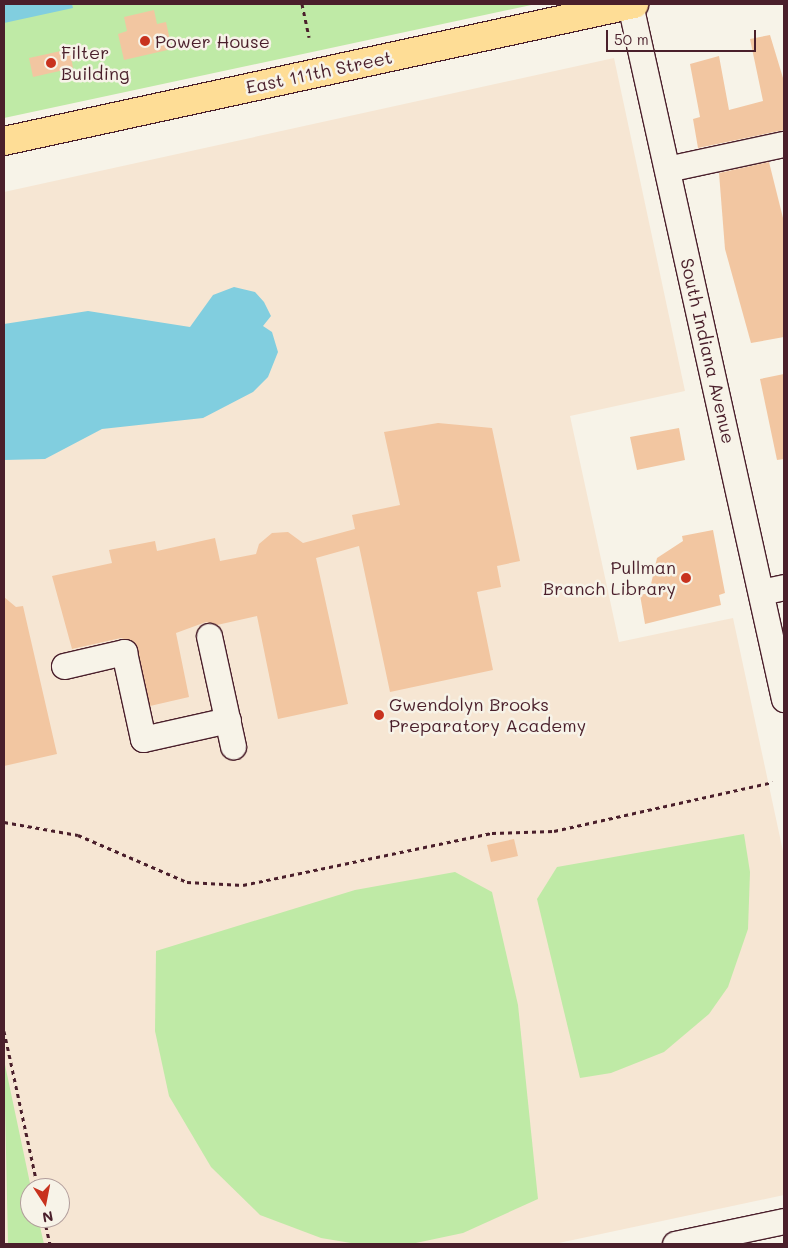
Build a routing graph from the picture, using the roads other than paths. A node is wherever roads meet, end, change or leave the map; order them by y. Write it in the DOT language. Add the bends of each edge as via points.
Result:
graph roads {
  1 [pos="631,4"];
  2 [pos="4,141"];
  3 [pos="784,144"];
  4 [pos="667,169"];
  5 [pos="773,589"];
  6 [pos="209,636"];
  7 [pos="64,666"];
  8 [pos="784,699"];
  9 [pos="228,720"];
  10 [pos="233,746"];
  11 [pos="784,1221"];
  12 [pos="674,1244"];
  1 -- 2 [label="main road, East 111th Street"];
  1 -- 4 [label="street, South Indiana Avenue"];
  3 -- 4 [label="street"];
  4 -- 5 [label="street, South Indiana Avenue"];
  5 -- 8 [label="street, South Indiana Avenue"];
  6 -- 9 [label="street"];
  7 -- 9 [label="street" via="124,652 143,739"];
  9 -- 10 [label="street"];
  11 -- 12 [label="street"];
}
